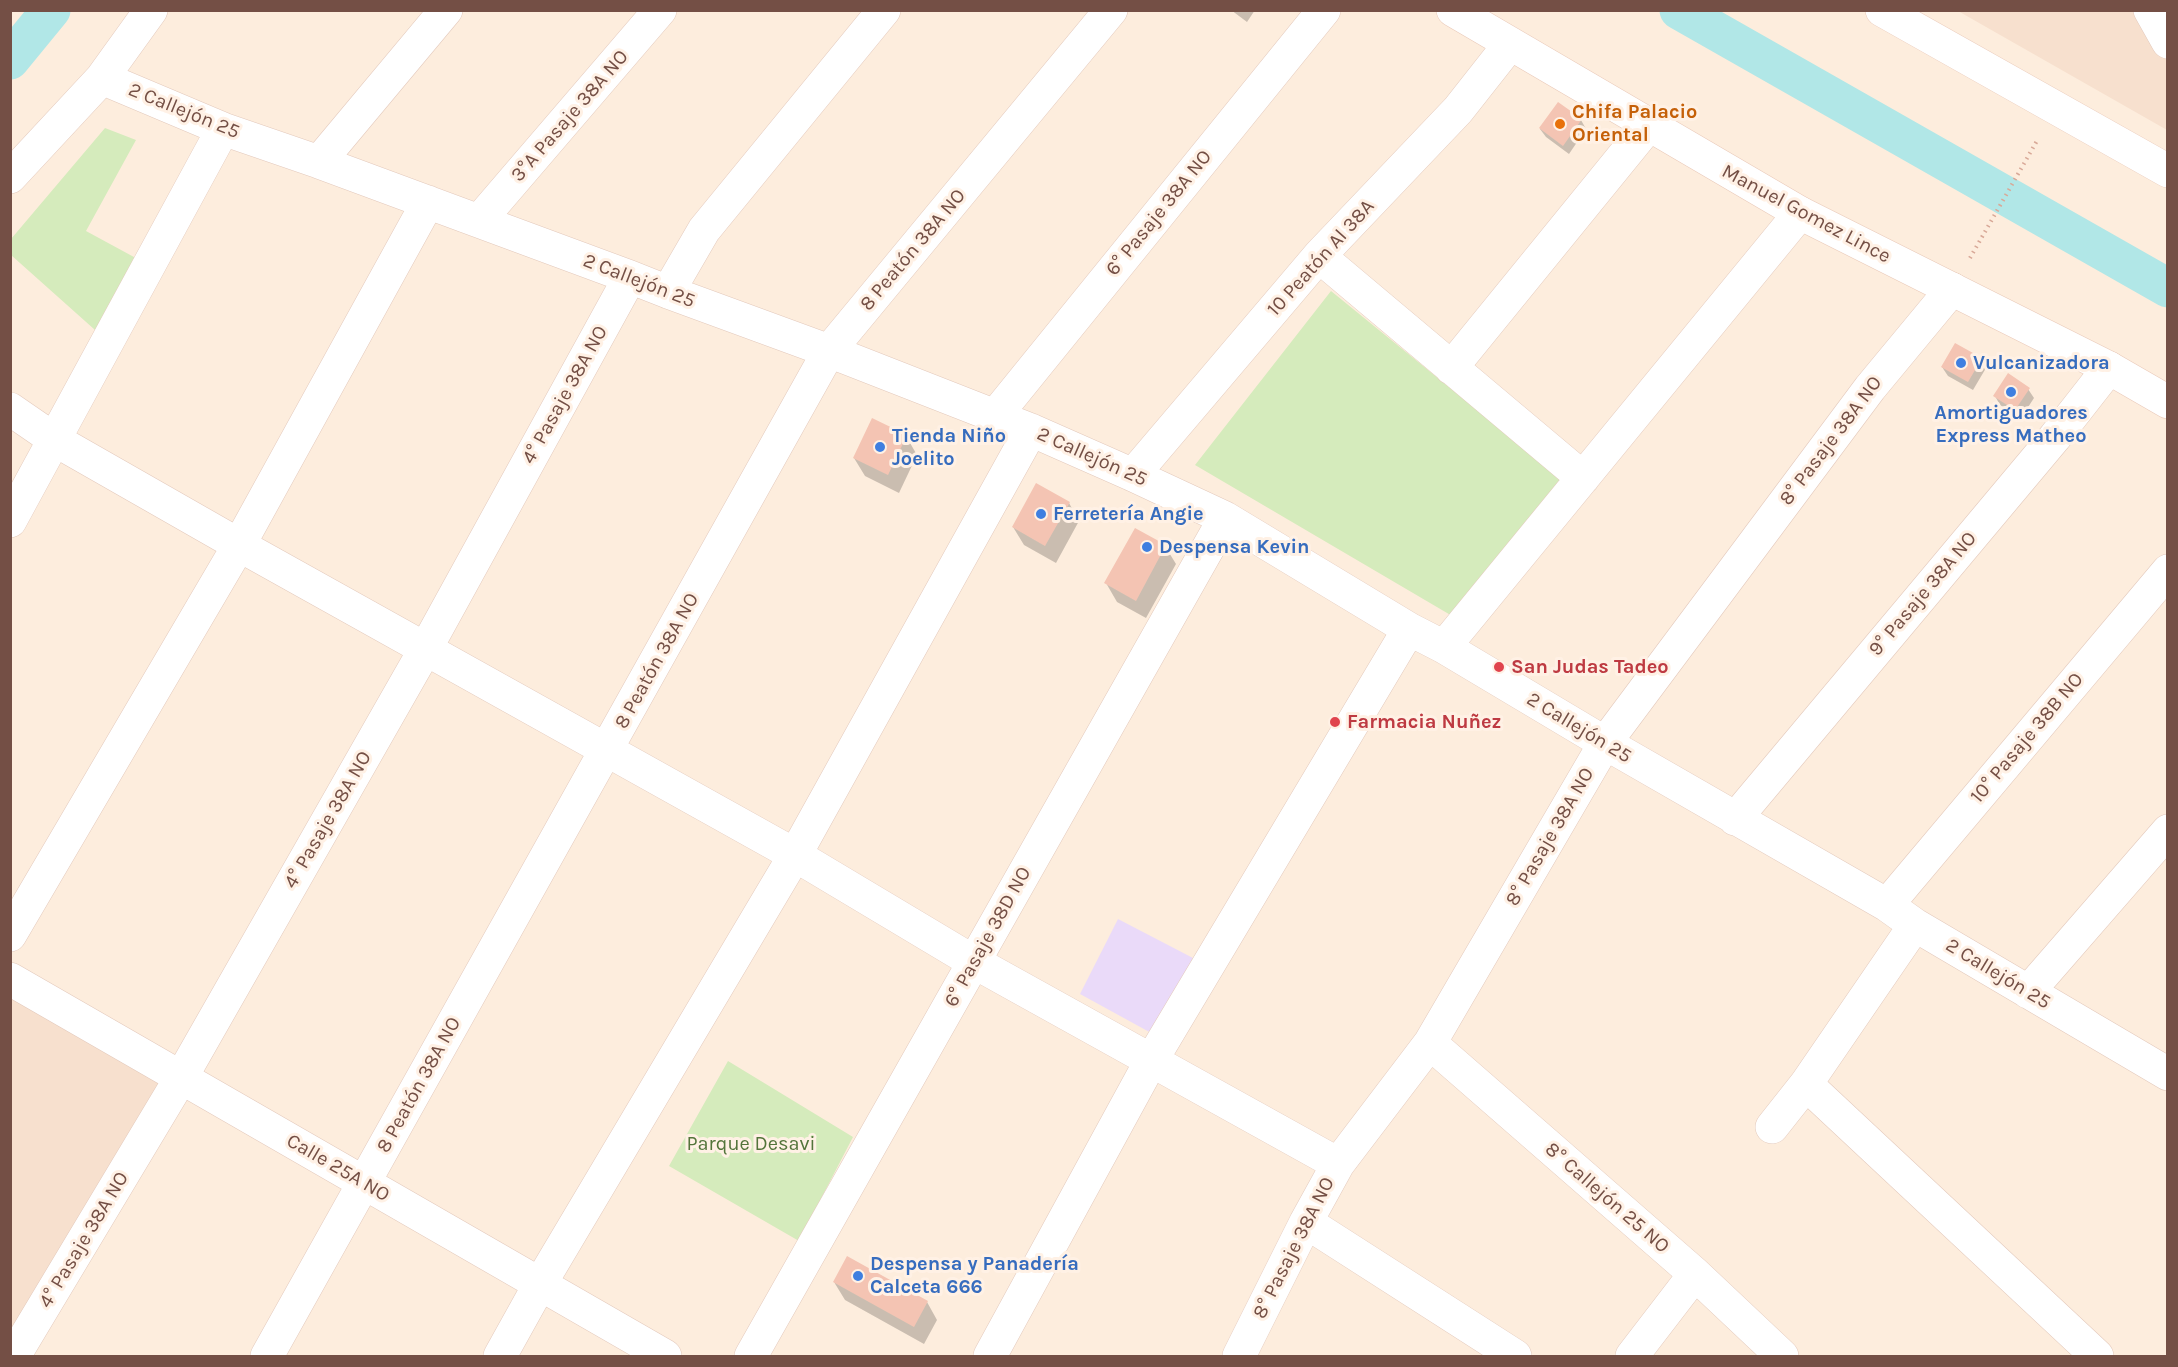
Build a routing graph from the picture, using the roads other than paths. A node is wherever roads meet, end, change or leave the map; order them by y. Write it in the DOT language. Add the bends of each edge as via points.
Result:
graph roads {
  1 [pos="151,10"];
  2 [pos="446,10"];
  3 [pos="660,10"];
  4 [pos="884,10"];
  5 [pos="1111,10"];
  6 [pos="1324,10"];
  7 [pos="1453,10"];
  8 [pos="1882,10"];
  9 [pos="2150,10"];
  10 [pos="2168,42"];
  11 [pos="1510,44"];
  12 [pos="102,78"];
  13 [pos="1648,126"];
  14 [pos="223,129"];
  15 [pos="319,162"];
  16 [pos="2168,171"];
  17 [pos="10,177"];
  18 [pos="428,202"];
  19 [pos="1800,213"];
  20 [pos="479,221"];
  21 [pos="1319,256"];
  22 [pos="630,277"];
  23 [pos="1952,289"];
  24 [pos="668,292"];
  25 [pos="830,351"];
  26 [pos="1450,368"];
  27 [pos="2109,368"];
  28 [pos="2168,402"];
  29 [pos="10,409"];
  30 [pos="995,416"];
  31 [pos="1031,430"];
  32 [pos="55,440"];
  33 [pos="1134,475"];
  34 [pos="1583,478"];
  35 [pos="1225,518"];
  36 [pos="10,521"];
  37 [pos="239,545"];
  38 [pos="2168,571"];
  39 [pos="1409,629"];
  40 [pos="1444,647"];
  41 [pos="426,648"];
  42 [pos="1605,743"];
  43 [pos="608,750"];
  44 [pos="1735,819"];
  45 [pos="2168,831"];
  46 [pos="795,855"];
  47 [pos="1887,905"];
  48 [pos="1915,925"];
  49 [pos="10,935"];
  50 [pos="974,962"];
  51 [pos="10,979"];
  52 [pos="2028,992"];
  53 [pos="1430,1043"];
  54 [pos="1151,1061"];
  55 [pos="2168,1074"];
  56 [pos="182,1076"];
  57 [pos="1806,1084"];
  58 [pos="1772,1126"];
  59 [pos="1338,1164"];
  60 [pos="363,1184"];
  61 [pos="1306,1222"];
  62 [pos="1695,1274"];
  63 [pos="540,1284"];
  64 [pos="14,1356"];
  65 [pos="267,1356"];
  66 [pos="500,1356"];
  67 [pos="665,1356"];
  68 [pos="751,1356"];
  69 [pos="990,1356"];
  70 [pos="1239,1356"];
  71 [pos="1515,1356"];
  72 [pos="1632,1356"];
  73 [pos="1782,1356"];
  74 [pos="2097,1356"];
  1 -- 12 [label="street"];
  2 -- 15 [label="street"];
  3 -- 20 [label="street, 3°A Pasaje 38A NO"];
  4 -- 24 [label="street" via="704,230"];
  5 -- 25 [label="street, 8 Peatón 38A NO"];
  6 -- 30 [label="street, 6° Pasaje 38A NO"];
  7 -- 11 [label="street, Manuel Gomez Lince"];
  8 -- 16 [label="street"];
  9 -- 10 [label="street"];
  11 -- 13 [label="street, Manuel Gomez Lince"];
  11 -- 21 [label="street, 10 Peatón Al 38A" via="1458,110"];
  12 -- 14 [label="street, 2 Callejón 25"];
  12 -- 17 [label="street"];
  13 -- 19 [label="street, Manuel Gomez Lince"];
  13 -- 26 [label="street"];
  14 -- 15 [label="street, 2 Callejón 25"];
  14 -- 32 [label="street"];
  15 -- 18 [label="street, 2 Callejón 25"];
  18 -- 20 [label="street, 2 Callejón 25"];
  18 -- 37 [label="street"];
  19 -- 23 [label="street, Manuel Gomez Lince"];
  19 -- 34 [label="street"];
  20 -- 22 [label="street, 2 Callejón 25"];
  21 -- 26 [label="street"];
  21 -- 33 [label="street, 10 Peatón Al 38A"];
  22 -- 24 [label="street, 2 Callejón 25"];
  22 -- 41 [label="street, 4° Pasaje 38A NO"];
  23 -- 27 [label="street, Manuel Gomez Lince"];
  23 -- 42 [label="street, 8° Pasaje 38A NO" via="1870,388"];
  24 -- 25 [label="street, 2 Callejón 25"];
  25 -- 30 [label="street, 2 Callejón 25"];
  25 -- 43 [label="street, 8 Peatón 38A NO"];
  26 -- 34 [label="street"];
  27 -- 28 [label="street, Manuel Gomez Lince"];
  27 -- 44 [label="street, 9° Pasaje 38A NO"];
  29 -- 32 [label="street"];
  30 -- 31 [label="street, 2 Callejón 25"];
  31 -- 33 [label="street, 2 Callejón 25"];
  31 -- 46 [label="street"];
  32 -- 36 [label="street"];
  32 -- 37 [label="street"];
  33 -- 35 [label="street, 2 Callejón 25"];
  34 -- 40 [label="street"];
  35 -- 39 [label="street, 2 Callejón 25"];
  35 -- 50 [label="street, 6° Pasaje 38D NO"];
  37 -- 41 [label="street"];
  37 -- 49 [label="street"];
  38 -- 47 [label="street, 10° Pasaje 38B NO"];
  39 -- 40 [label="street, 2 Callejón 25"];
  39 -- 54 [label="street"];
  40 -- 42 [label="street, 2 Callejón 25"];
  41 -- 43 [label="street"];
  41 -- 56 [label="street, 4° Pasaje 38A NO"];
  42 -- 44 [label="street, 2 Callejón 25"];
  42 -- 53 [label="street, 8° Pasaje 38A NO"];
  43 -- 46 [label="street"];
  43 -- 60 [label="street, 8 Peatón 38A NO"];
  44 -- 47 [label="street, 2 Callejón 25"];
  45 -- 52 [label="street"];
  46 -- 50 [label="street"];
  46 -- 63 [label="street"];
  47 -- 48 [label="street, 2 Callejón 25"];
  48 -- 52 [label="street, 2 Callejón 25"];
  48 -- 57 [label="street"];
  50 -- 54 [label="street"];
  50 -- 68 [label="street, 6° Pasaje 38D NO"];
  51 -- 56 [label="street, Calle 25A NO"];
  52 -- 55 [label="street, 2 Callejón 25"];
  53 -- 59 [label="street, 8° Pasaje 38A NO"];
  53 -- 62 [label="street, 8° Callejón 25 NO"];
  54 -- 59 [label="street"];
  54 -- 69 [label="street"];
  56 -- 60 [label="street, Calle 25A NO"];
  56 -- 64 [label="street, 4° Pasaje 38A NO"];
  57 -- 58 [label="street"];
  57 -- 74 [label="street"];
  59 -- 61 [label="street, 8° Pasaje 38A NO"];
  60 -- 63 [label="street, Calle 25A NO"];
  60 -- 65 [label="street, 8 Peatón 38A NO"];
  61 -- 70 [label="street, 8° Pasaje 38A NO"];
  61 -- 71 [label="street"];
  62 -- 72 [label="street"];
  62 -- 73 [label="street, 8° Callejón 25 NO"];
  63 -- 66 [label="street"];
  63 -- 67 [label="street, Calle 25A NO"];
}
